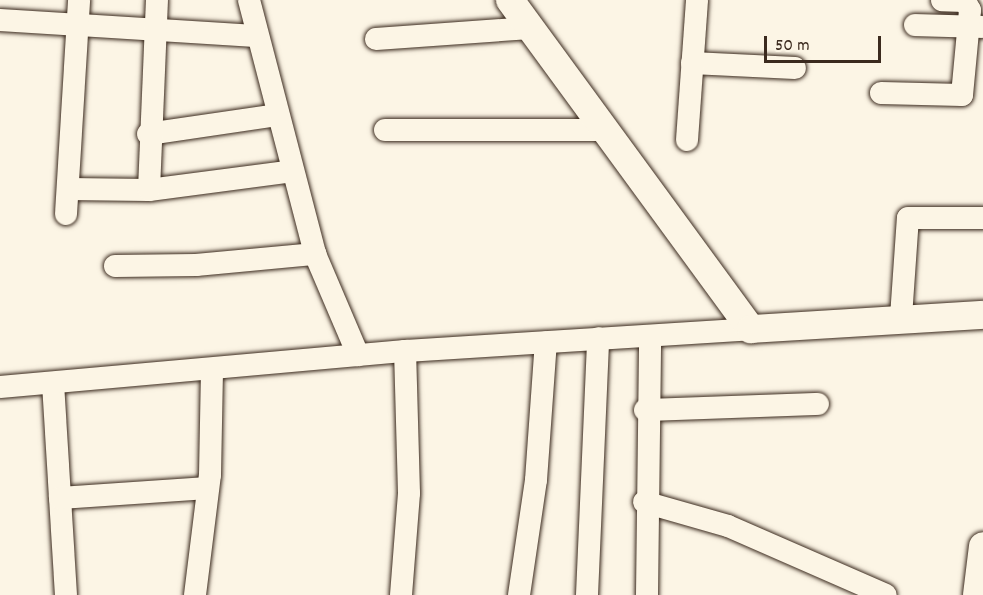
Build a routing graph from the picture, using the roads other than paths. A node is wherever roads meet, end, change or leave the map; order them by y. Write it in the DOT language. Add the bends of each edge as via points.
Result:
graph roads {
  1 [pos="78,0"];
  2 [pos="157,0"];
  3 [pos="249,0"];
  4 [pos="510,0"];
  5 [pos="697,0"];
  6 [pos="942,0"];
  7 [pos="0,20"];
  8 [pos="77,25"];
  9 [pos="915,25"];
  10 [pos="976,27"];
  11 [pos="530,28"];
  12 [pos="155,30"];
  13 [pos="256,36"];
  14 [pos="376,39"];
  15 [pos="692,63"];
  16 [pos="795,68"];
  17 [pos="881,93"];
  18 [pos="277,115"];
  19 [pos="385,130"];
  20 [pos="606,130"];
  21 [pos="148,134"];
  22 [pos="687,140"];
  23 [pos="294,171"];
  24 [pos="68,189"];
  25 [pos="148,189"];
  26 [pos="66,214"];
  27 [pos="983,218"];
  28 [pos="315,254"];
  29 [pos="115,266"];
  30 [pos="983,315"];
  31 [pos="901,317"];
  32 [pos="751,329"];
  33 [pos="650,336"];
  34 [pos="598,338"];
  35 [pos="546,342"];
  36 [pos="405,351"];
  37 [pos="358,355"];
  38 [pos="212,369"];
  39 [pos="53,383"];
  40 [pos="0,387"];
  41 [pos="818,404"];
  42 [pos="645,410"];
  43 [pos="208,488"];
  44 [pos="60,498"];
  45 [pos="644,502"];
  46 [pos="983,546"];
  47 [pos="66,595"];
  48 [pos="195,595"];
  49 [pos="401,595"];
  50 [pos="519,595"];
  51 [pos="586,595"];
  52 [pos="647,595"];
  53 [pos="886,595"];
  54 [pos="977,595"];
  1 -- 8 [label="street"];
  2 -- 12 [label="street"];
  3 -- 13 [label="street"];
  4 -- 11 [label="main road"];
  5 -- 15 [label="street"];
  6 -- 10 [label="street" via="969,4"];
  7 -- 8 [label="street"];
  8 -- 12 [label="street"];
  8 -- 24 [label="street"];
  9 -- 10 [label="street"];
  10 -- 17 [label="street" via="962,95"];
  11 -- 14 [label="street"];
  11 -- 20 [label="main road"];
  12 -- 13 [label="street"];
  12 -- 21 [label="street"];
  13 -- 18 [label="street"];
  15 -- 16 [label="street"];
  15 -- 22 [label="street"];
  18 -- 21 [label="street"];
  18 -- 23 [label="street"];
  19 -- 20 [label="street"];
  20 -- 32 [label="main road"];
  21 -- 25 [label="street"];
  23 -- 25 [label="street"];
  23 -- 28 [label="street"];
  24 -- 25 [label="street"];
  24 -- 26 [label="street"];
  27 -- 31 [label="street" via="908,218"];
  28 -- 29 [label="street" via="196,265"];
  28 -- 37 [label="street"];
  30 -- 31 [label="main road"];
  31 -- 32 [label="main road"];
  32 -- 33 [label="street"];
  33 -- 34 [label="street"];
  33 -- 42 [label="street"];
  34 -- 35 [label="street"];
  34 -- 51 [label="street"];
  35 -- 36 [label="street"];
  35 -- 50 [label="street" via="536,480"];
  36 -- 37 [label="street"];
  36 -- 49 [label="street" via="409,493"];
  37 -- 38 [label="street"];
  38 -- 39 [label="street"];
  38 -- 43 [label="street"];
  39 -- 40 [label="street"];
  39 -- 44 [label="street"];
  41 -- 42 [label="street"];
  42 -- 45 [label="street"];
  43 -- 44 [label="street"];
  43 -- 48 [label="street"];
  44 -- 47 [label="street"];
  45 -- 52 [label="street"];
  45 -- 53 [label="street" via="728,526"];
  46 -- 54 [label="main road"];
}
